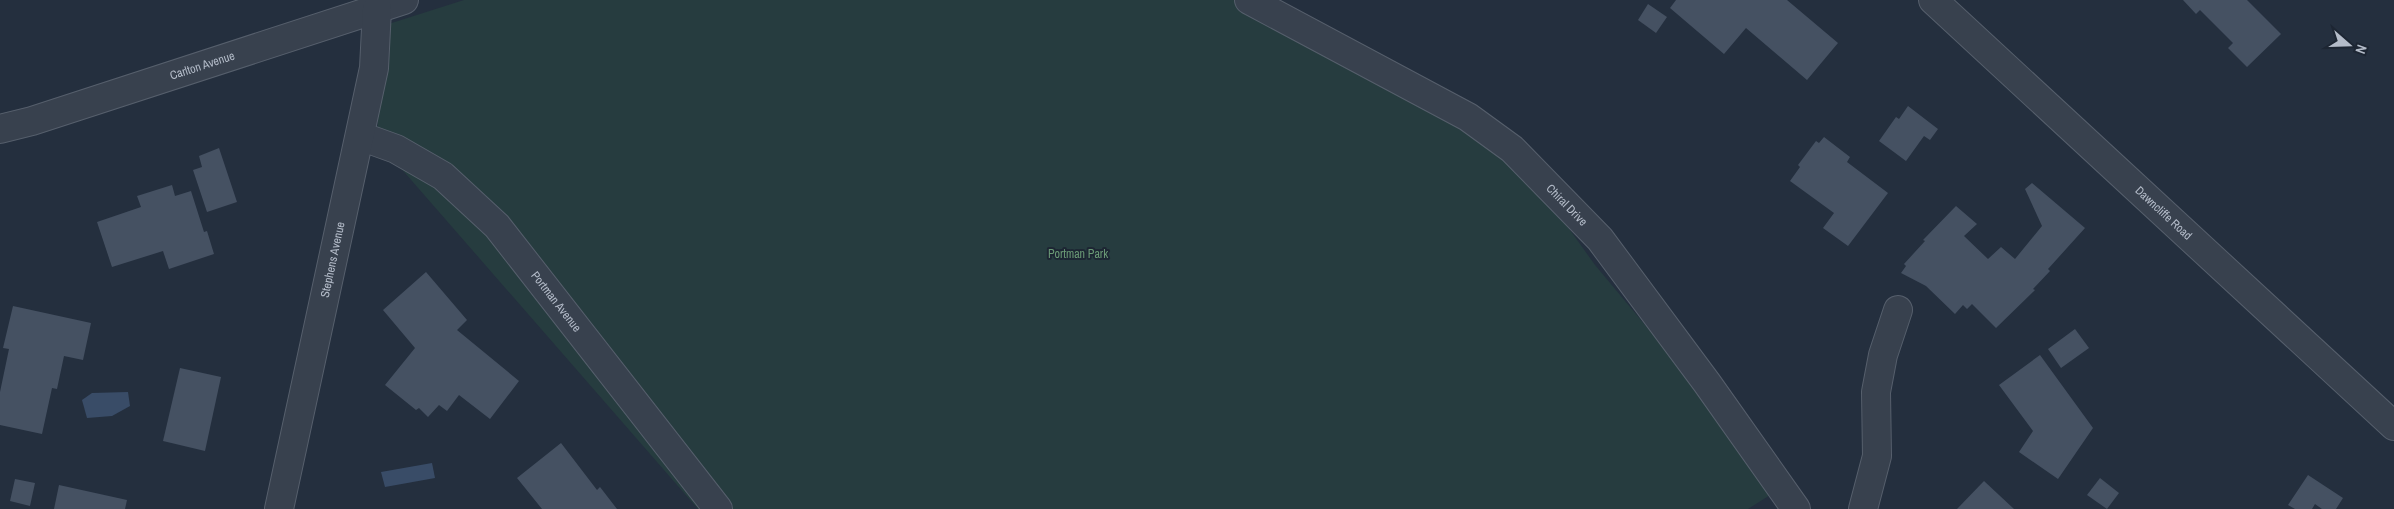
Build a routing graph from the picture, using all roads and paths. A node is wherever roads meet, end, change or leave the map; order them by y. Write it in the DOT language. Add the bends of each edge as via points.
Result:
graph roads {
  1 [pos="404,0"];
  2 [pos="1249,0"];
  3 [pos="1933,0"];
  4 [pos="377,9"];
  5 [pos="0,129"];
  6 [pos="360,136"];
  7 [pos="1898,310"];
  8 [pos="2394,426"];
  9 [pos="279,509"];
  10 [pos="718,509"];
  11 [pos="1796,509"];
  12 [pos="1864,509"];
  1 -- 4 [label="street, Carlton Avenue"];
  2 -- 11 [label="street, Chiral Drive" via="1468,117 1512,149 1600,239"];
  3 -- 8 [label="street, Dawncliffe Road"];
  4 -- 5 [label="street, Carlton Avenue"];
  4 -- 6 [label="street, Stephens Avenue" via="374,68"];
  6 -- 9 [label="street, Stephens Avenue"];
  6 -- 10 [label="street, Portman Avenue" via="396,149 443,176 497,226"];
  7 -- 12 [label="street" via="1883,355 1876,392 1877,456"];
}
